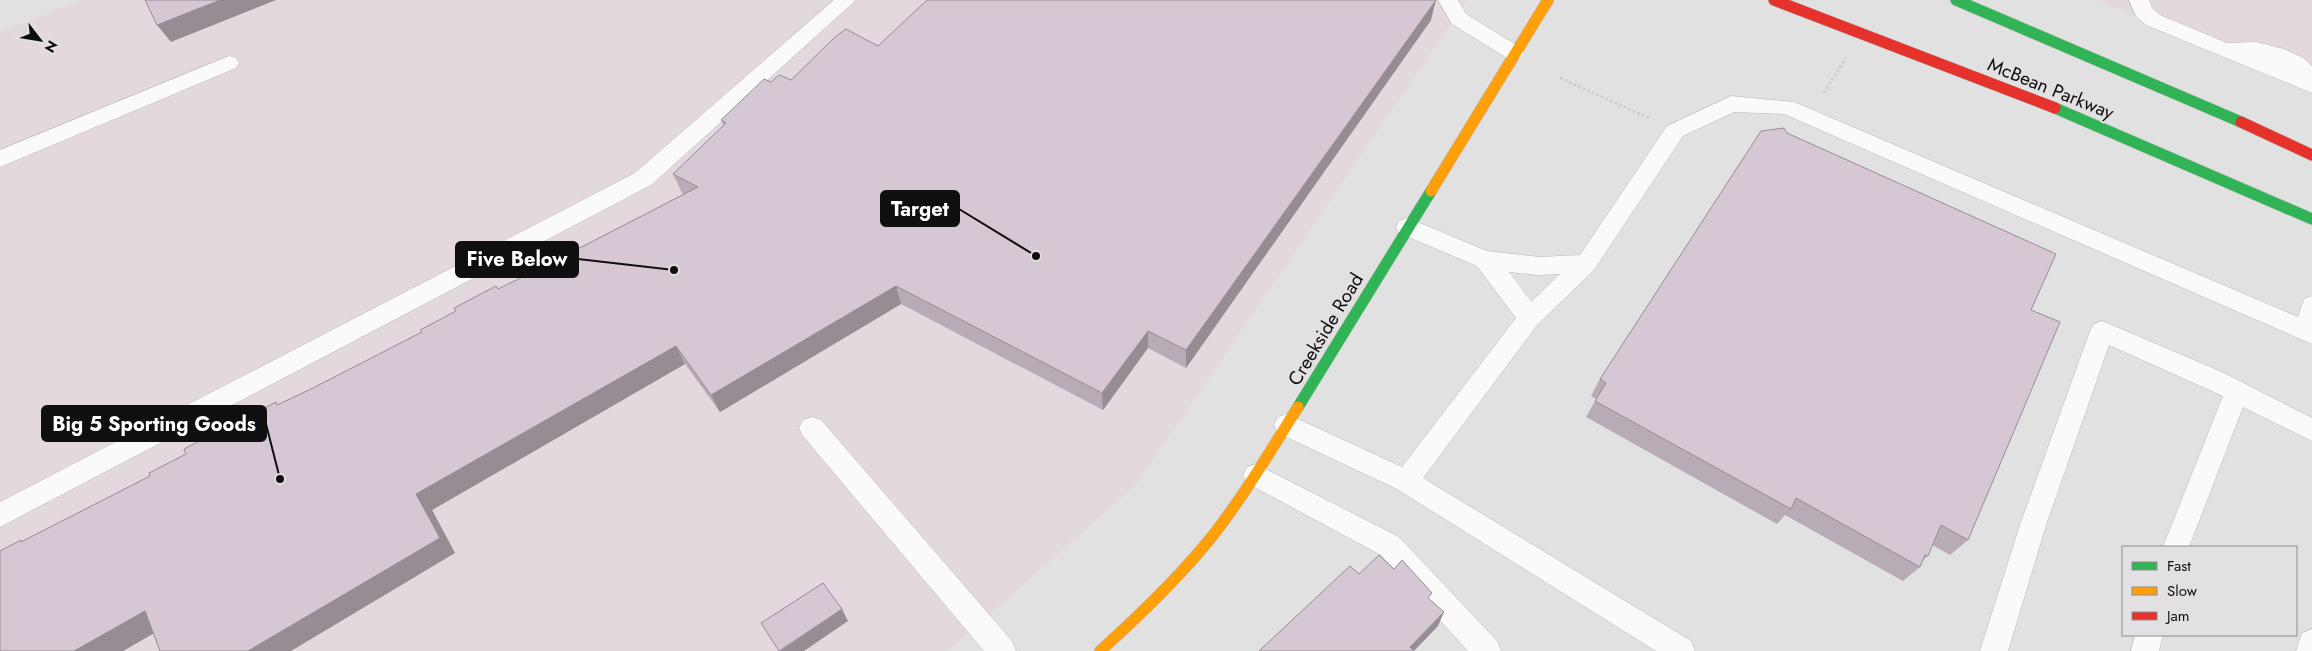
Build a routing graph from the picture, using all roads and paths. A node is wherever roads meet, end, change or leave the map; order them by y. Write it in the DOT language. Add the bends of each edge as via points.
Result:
graph roads {
  1 [pos="846,0"];
  2 [pos="1448,0"];
  3 [pos="1548,0"];
  4 [pos="1774,0"];
  5 [pos="1956,0"];
  6 [pos="2139,0"];
  7 [pos="2222,48"];
  8 [pos="1514,53"];
  9 [pos="1849,53"];
  10 [pos="228,63"];
  11 [pos="1560,78"];
  12 [pos="2312,79"];
  13 [pos="2312,86"];
  14 [pos="1824,94"];
  15 [pos="1655,121"];
  16 [pos="2312,155"];
  17 [pos="0,158"];
  18 [pos="2312,219"];
  19 [pos="1407,227"];
  20 [pos="1485,260"];
  21 [pos="1586,264"];
  22 [pos="2312,306"];
  23 [pos="1529,318"];
  24 [pos="2312,319"];
  25 [pos="2312,334"];
  26 [pos="2237,392"];
  27 [pos="1287,425"];
  28 [pos="812,428"];
  29 [pos="2312,430"];
  30 [pos="1256,474"];
  31 [pos="1406,481"];
  32 [pos="0,515"];
  33 [pos="2176,546"];
  34 [pos="2149,636"];
  35 [pos="2312,642"];
  36 [pos="1002,651"];
  37 [pos="1100,651"];
  38 [pos="1487,651"];
  39 [pos="1681,651"];
  40 [pos="1994,651"];
  41 [pos="2145,651"];
  42 [pos="2310,651"];
  1 -- 32 [label="lane" via="644,179"];
  2 -- 8 [label="lane" via="1459,19"];
  3 -- 8 [label="street, Creekside Road"];
  4 -- 18 [label="street, McBean Parkway" via="2030,98"];
  5 -- 16 [label="street" via="2205,105"];
  6 -- 7 [label="lane" via="2143,11 2153,20"];
  7 -- 12 [label="lane" via="2266,49 2287,57"];
  7 -- 13 [label="lane"];
  8 -- 19 [label="street, Creekside Road"];
  9 -- 14 [label="path"];
  10 -- 17 [label="lane"];
  11 -- 15 [label="path"];
  19 -- 20 [label="lane"];
  19 -- 27 [label="street, Creekside Road"];
  20 -- 21 [label="lane" via="1540,266"];
  20 -- 23 [label="lane"];
  21 -- 23 [label="lane"];
  21 -- 25 [label="lane" via="1675,131 1731,104 1787,107"];
  22 -- 24 [label="lane" via="2309,316"];
  23 -- 31 [label="lane"];
  26 -- 29 [label="lane"];
  26 -- 33 [label="lane"];
  26 -- 40 [label="lane" via="2102,330 2033,525"];
  27 -- 30 [label="street, Creekside Road"];
  27 -- 31 [label="lane"];
  28 -- 36 [label="lane"];
  30 -- 37 [label="street, Creekside Road" via="1200,551"];
  30 -- 38 [label="lane" via="1390,546"];
  31 -- 39 [label="lane"];
  34 -- 41 [label="lane"];
  35 -- 42 [label="lane"];
}
